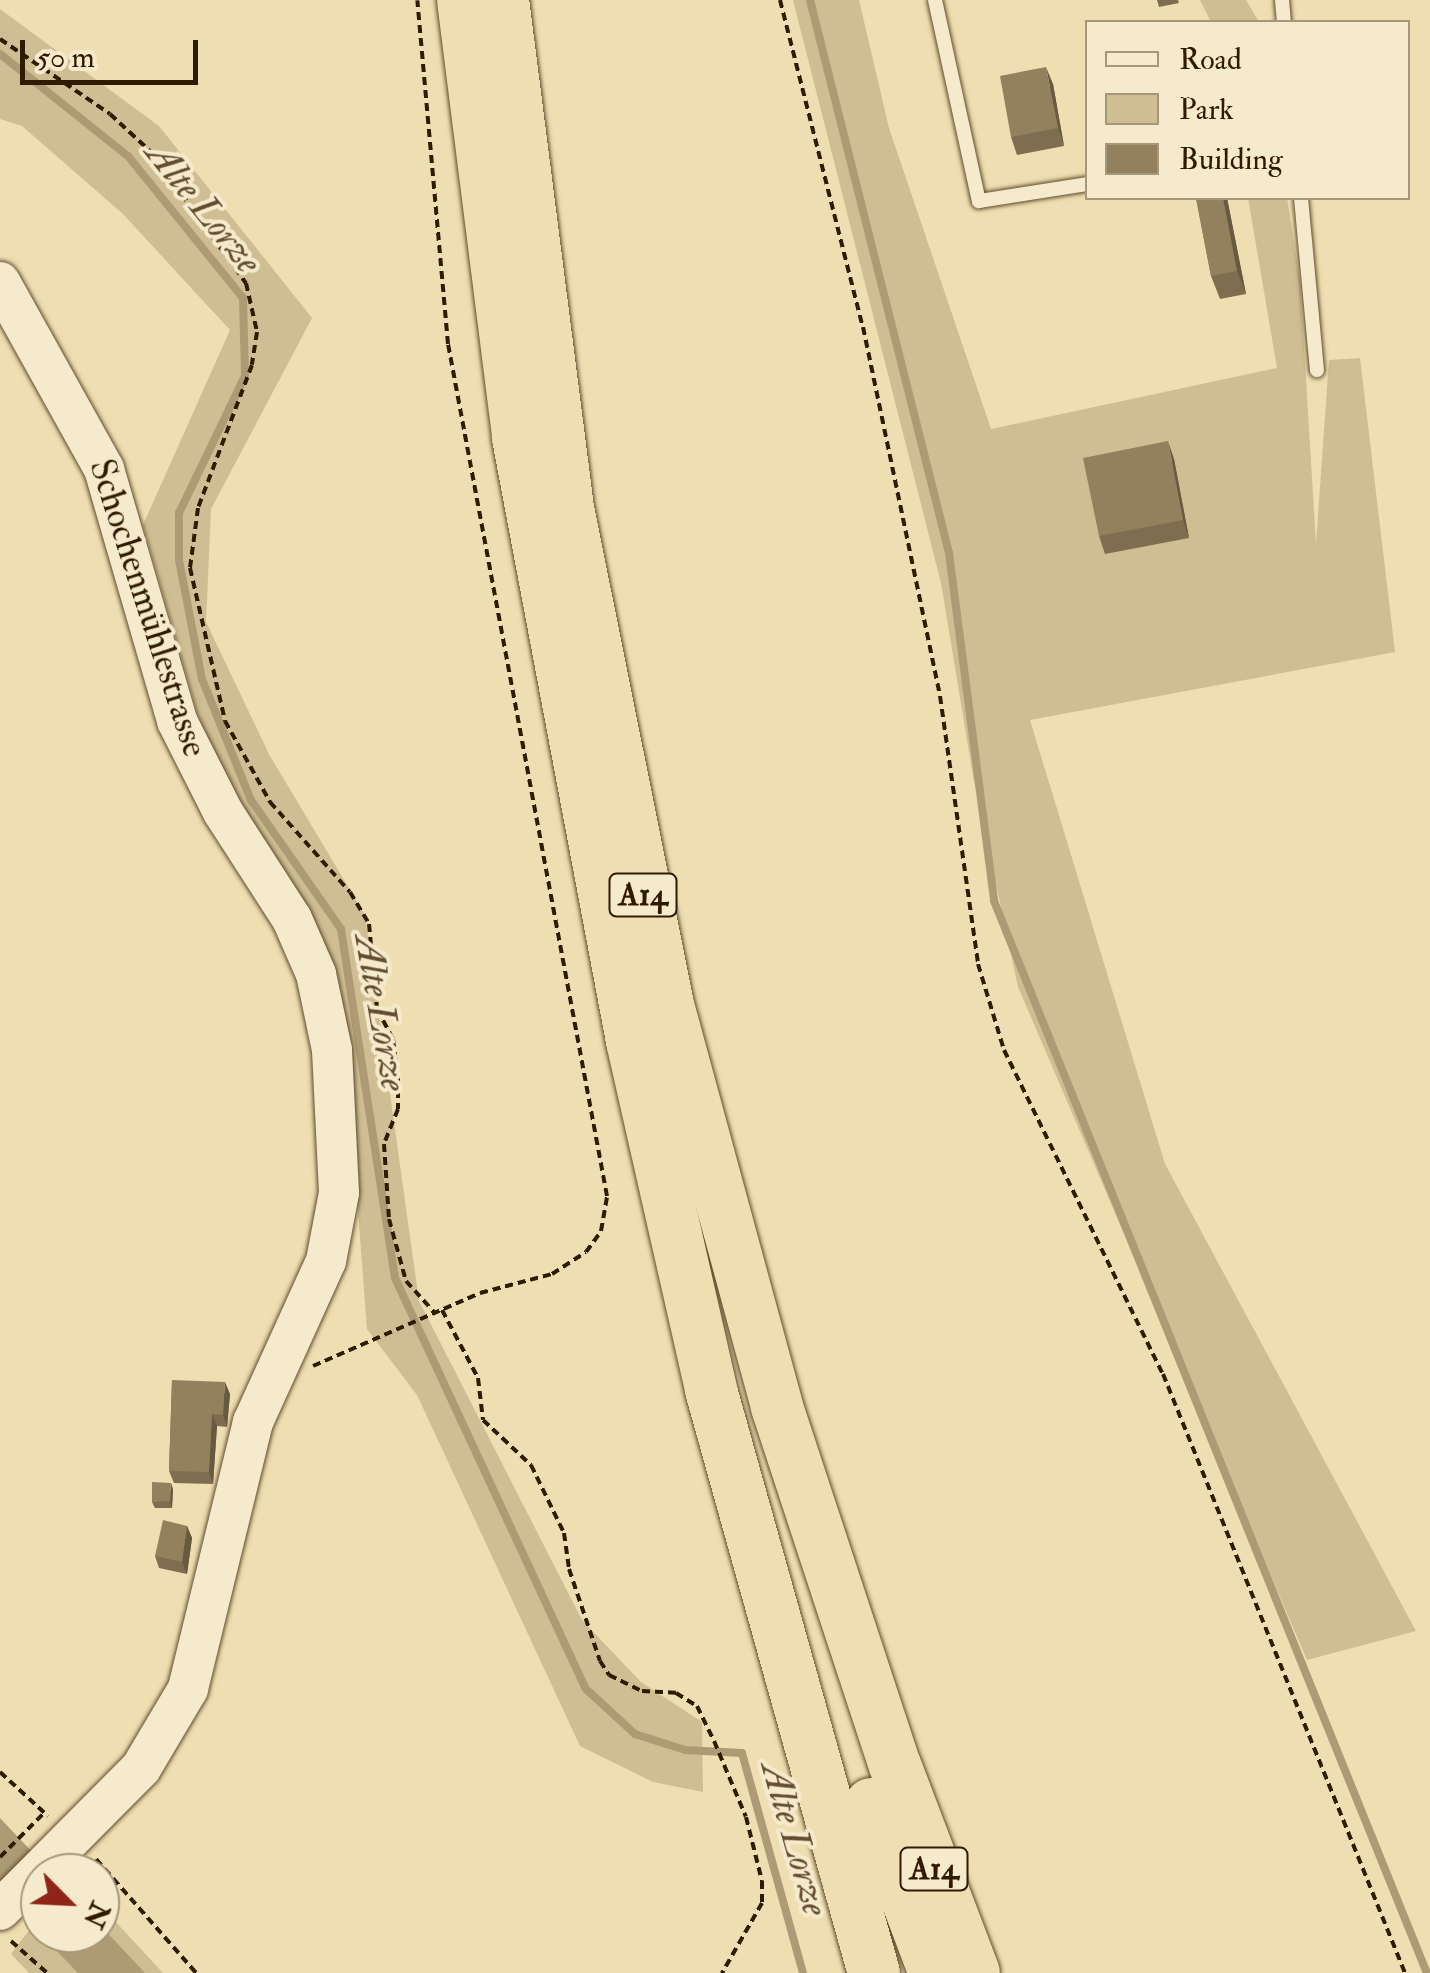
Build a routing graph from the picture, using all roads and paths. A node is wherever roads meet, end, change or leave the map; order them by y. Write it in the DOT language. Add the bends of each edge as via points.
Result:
graph roads {
  1 [pos="418,0"];
  2 [pos="463,0"];
  3 [pos="503,0"];
  4 [pos="780,0"];
  5 [pos="935,0"];
  6 [pos="0,39"];
  7 [pos="1085,184"];
  8 [pos="1300,200"];
  9 [pos="0,282"];
  10 [pos="1316,370"];
  11 [pos="600,877"];
  12 [pos="442,1310"];
  13 [pos="435,1313"];
  14 [pos="274,1378"];
  15 [pos="0,1772"];
  16 [pos="59,1835"];
  17 [pos="0,1856"];
  18 [pos="2,1916"];
  19 [pos="48,1973"];
  20 [pos="196,1973"];
  21 [pos="722,1973"];
  22 [pos="874,1973"];
  23 [pos="935,1973"];
  24 [pos="974,1973"];
  25 [pos="1405,1973"];
  1 -- 12 [label="path" via="448,344 607,1196 601,1230 586,1252 552,1274"];
  2 -- 11 [label="highway, A14" via="518,438"];
  3 -- 24 [label="highway, A14" via="568,508 672,1022 736,1266 822,1549"];
  4 -- 25 [label="path" via="863,328 940,696 978,964 1004,1050 1163,1374"];
  5 -- 7 [label="lane" via="979,201"];
  6 -- 13 [label="path" via="110,114 152,152 246,282 257,332 252,365 198,508 190,568 225,720 270,802 350,892 369,924 378,1009 393,1039 398,1076 398,1109 384,1144 389,1219 406,1281"];
  8 -- 10 [label="lane"];
  9 -- 14 [label="street, Schochenmühlestrasse" via="104,469 177,722 223,812 292,919 316,974 332,1050 338,1193 326,1261"];
  11 -- 22 [label="highway" via="706,1371"];
  11 -- 23 [label="highway, A14" via="668,1164 752,1459"];
  12 -- 13 [label="path"];
  12 -- 21 [label="path" via="478,1378 483,1420 530,1465 564,1533 600,1661 609,1675 642,1692 676,1693 697,1706 746,1817 762,1903"];
  13 -- 14 [label="path"];
  14 -- 16 [label="street, Schochenmühlestrasse" via="242,1458 188,1689 150,1756"];
  15 -- 16 [label="path"];
  16 -- 17 [label="path" via="38,1819"];
  16 -- 18 [label="street, Schochenmühlestrasse"];
  16 -- 20 [label="path"];
  18 -- 19 [label="path"];
}
